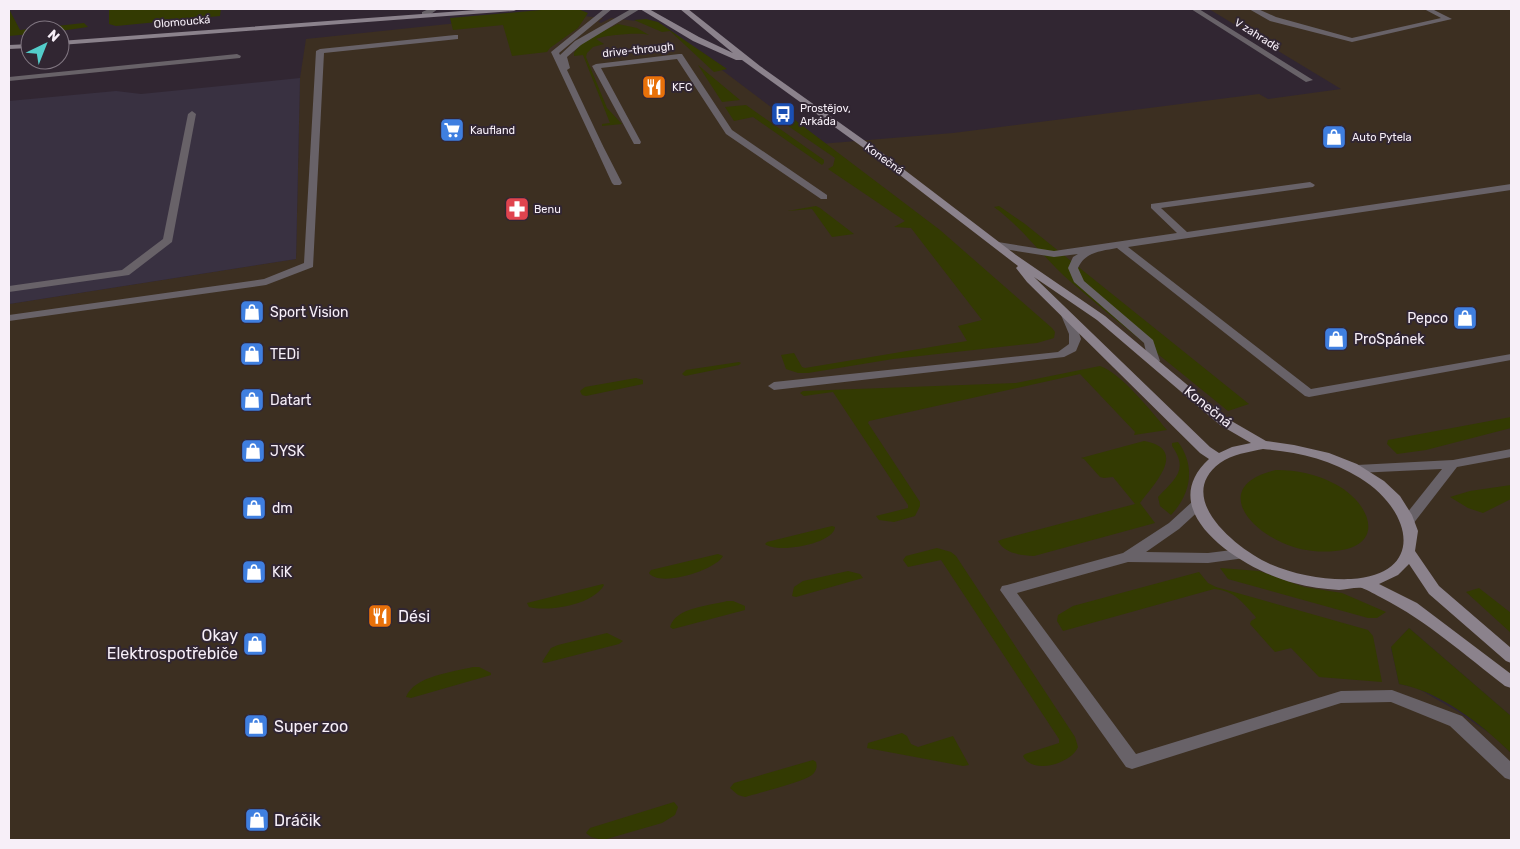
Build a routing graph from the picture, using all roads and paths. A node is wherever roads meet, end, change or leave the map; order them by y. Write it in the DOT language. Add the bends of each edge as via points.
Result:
graph roads {
  1 [pos="434,9"];
  2 [pos="444,9"];
  3 [pos="514,9"];
  4 [pos="608,9"];
  5 [pos="636,9"];
  6 [pos="644,9"];
  7 [pos="684,9"];
  8 [pos="1194,9"];
  9 [pos="1253,9"];
  10 [pos="1427,9"];
  11 [pos="425,14"];
  12 [pos="454,37"];
  13 [pos="70,42"];
  14 [pos="237,56"];
  15 [pos="753,64"];
  16 [pos="567,76"];
  17 [pos="9,79"];
  18 [pos="1308,80"];
  19 [pos="192,114"];
  20 [pos="637,142"];
  21 [pos="616,183"];
  22 [pos="1310,185"];
  23 [pos="1511,187"];
  24 [pos="824,197"];
  25 [pos="1185,236"];
  26 [pos="998,245"];
  27 [pos="1119,245"];
  28 [pos="1092,249"];
  29 [pos="1012,257"];
  30 [pos="9,288"];
  31 [pos="1067,316"];
  32 [pos="9,318"];
  33 [pos="1511,357"];
  34 [pos="1154,361"];
  35 [pos="774,386"];
  36 [pos="1263,445"];
  37 [pos="1511,453"];
  38 [pos="1217,458"];
  39 [pos="1453,464"];
  40 [pos="1357,469"];
  41 [pos="1198,504"];
  42 [pos="1408,521"];
  43 [pos="1409,553"];
  44 [pos="1240,554"];
  45 [pos="1128,557"];
  46 [pos="1364,583"];
  47 [pos="1511,657"];
  48 [pos="1511,682"];
  49 [pos="1511,773"];
  1 -- 11 [label="street"];
  2 -- 11 [label="main road, Olomoucká"];
  3 -- 11 [label="main road, Olomoucká"];
  4 -- 16 [label="street" via="555,52"];
  5 -- 16 [label="street" via="578,43 563,56"];
  6 -- 15 [label="main road, Konečná" via="696,39"];
  7 -- 15 [label="main road, Konečná"];
  8 -- 18 [label="street, V zahradě"];
  9 -- 10 [label="street" via="1273,19 1352,40 1448,20"];
  11 -- 13 [label="main road, Olomoucká"];
  12 -- 32 [label="street" via="320,51 309,265 266,282"];
  14 -- 17 [label="street"];
  15 -- 26 [label="main road, Konečná"];
  16 -- 21 [label="street"];
  19 -- 30 [label="street" via="168,240 124,273"];
  20 -- 24 [label="street, drive-through" via="596,66 679,56 729,132"];
  22 -- 25 [label="street" via="1154,206"];
  23 -- 25 [label="street"];
  25 -- 27 [label="street"];
  26 -- 28 [label="street" via="1054,254"];
  26 -- 29 [label="main road, Konečná"];
  27 -- 28 [label="street"];
  27 -- 33 [label="street" via="1309,393"];
  28 -- 34 [label="street" via="1077,259 1074,268 1079,282 1150,342"];
  29 -- 31 [label="main road, Konečná"];
  29 -- 34 [label="main road, Konečná" via="1088,308"];
  31 -- 35 [label="street" via="1075,345 1071,352 1060,355"];
  31 -- 38 [label="main road, Konečná"];
  34 -- 36 [label="main road, Konečná" via="1224,422"];
  36 -- 38 [label="main road, Konečná" via="1230,451"];
  36 -- 40 [label="main road, Konečná" via="1326,456"];
  37 -- 39 [label="street, Konečná"];
  38 -- 41 [label="main road, Konečná" via="1204,470 1197,486"];
  39 -- 40 [label="street, Konečná"];
  39 -- 42 [label="street"];
  40 -- 42 [label="main road, Konečná" via="1397,502"];
  41 -- 44 [label="main road" via="1220,538"];
  41 -- 45 [label="street" via="1174,526"];
  42 -- 43 [label="main road, Konečná" via="1412,537"];
  43 -- 46 [label="main road" via="1400,566 1384,577"];
  43 -- 47 [label="main road" via="1434,590"];
  44 -- 45 [label="street" via="1208,558"];
  44 -- 46 [label="main road" via="1268,569 1301,580 1333,585"];
  45 -- 49 [label="street" via="1008,590 1132,762 1340,697 1392,696 1456,721"];
  46 -- 48 [label="main road" via="1412,607"];
}
